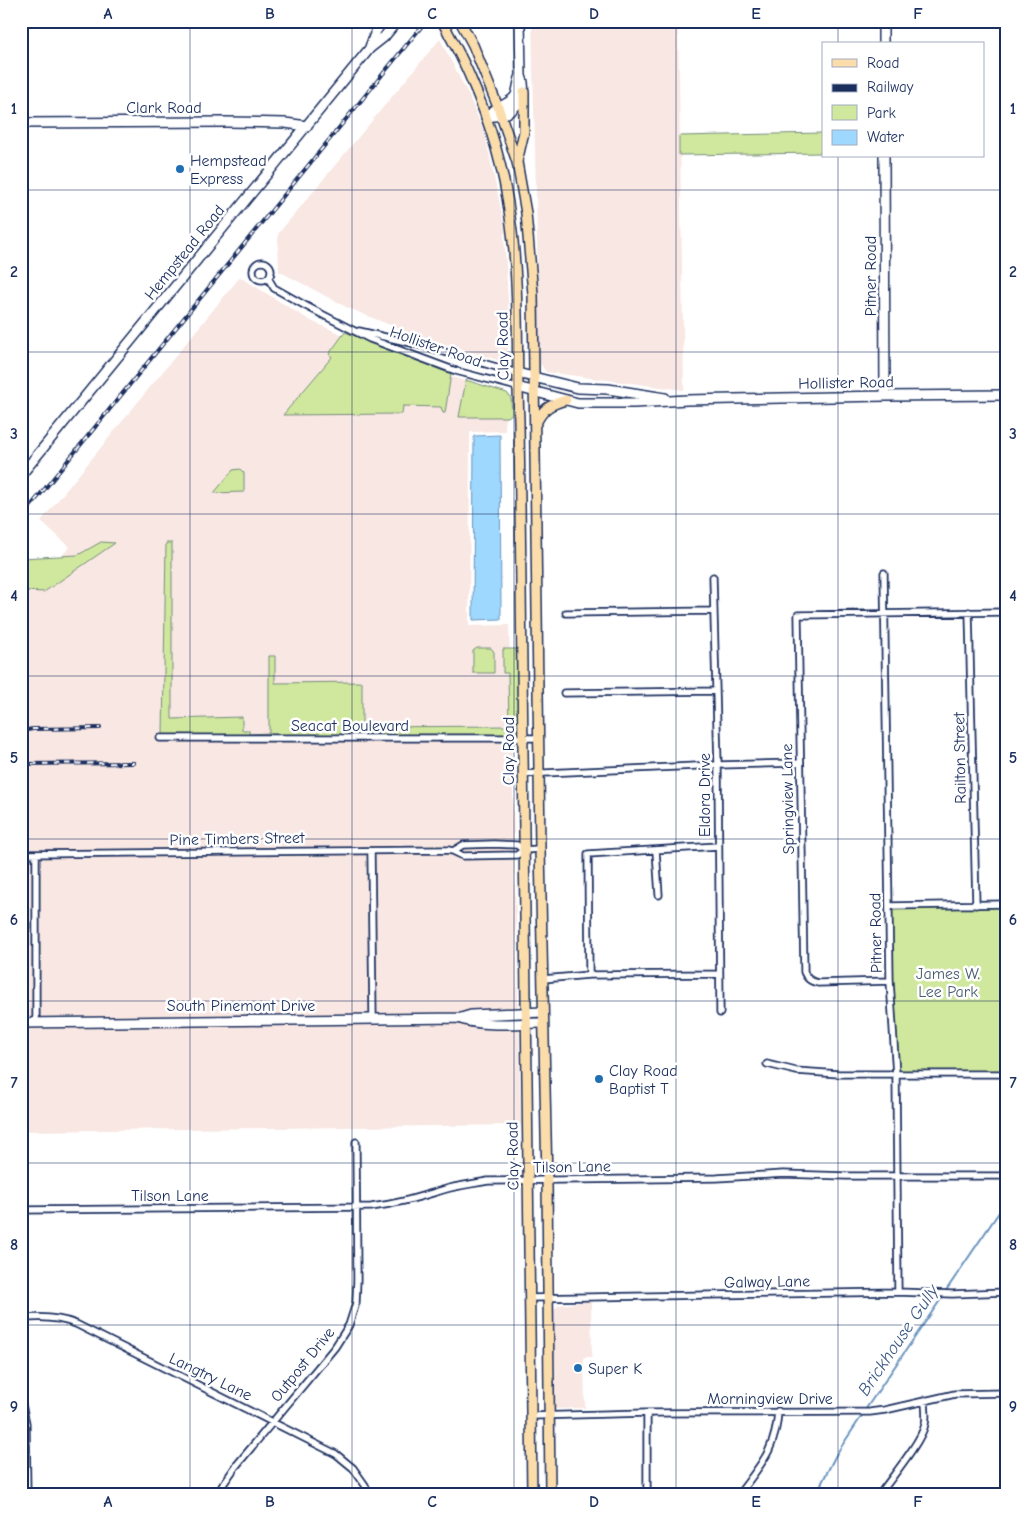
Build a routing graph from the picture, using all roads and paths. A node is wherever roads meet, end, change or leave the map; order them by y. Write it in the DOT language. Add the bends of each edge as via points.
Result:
graph roads {
  1 [pos="383,21"];
  2 [pos="397,21"];
  3 [pos="442,21"];
  4 [pos="460,21"];
  5 [pos="520,21"];
  6 [pos="883,21"];
  7 [pos="884,42"];
  8 [pos="370,48"];
  9 [pos="521,76"];
  10 [pos="524,92"];
  11 [pos="500,111"];
  12 [pos="486,117"];
  13 [pos="21,123"];
  14 [pos="307,126"];
  15 [pos="884,158"];
  16 [pos="517,162"];
  17 [pos="526,213"];
  18 [pos="510,217"];
  19 [pos="268,278"];
  20 [pos="354,330"];
  21 [pos="429,347"];
  22 [pos="425,360"];
  23 [pos="517,373"];
  24 [pos="534,378"];
  25 [pos="518,387"];
  26 [pos="608,390"];
  27 [pos="534,391"];
  28 [pos="1006,395"];
  29 [pos="885,396"];
  30 [pos="566,400"];
  31 [pos="687,400"];
  32 [pos="606,403"];
  33 [pos="534,428"];
  34 [pos="23,470"];
  35 [pos="535,500"];
  36 [pos="520,501"];
  37 [pos="884,574"];
  38 [pos="713,577"];
  39 [pos="714,612"];
  40 [pos="969,612"];
  41 [pos="1006,612"];
  42 [pos="566,613"];
  43 [pos="884,614"];
  44 [pos="522,639"];
  45 [pos="538,639"];
  46 [pos="716,691"];
  47 [pos="564,693"];
  48 [pos="160,738"];
  49 [pos="539,738"];
  50 [pos="523,739"];
  51 [pos="800,763"];
  52 [pos="718,765"];
  53 [pos="523,774"];
  54 [pos="539,774"];
  55 [pos="718,846"];
  56 [pos="540,849"];
  57 [pos="523,850"];
  58 [pos="371,851"];
  59 [pos="453,851"];
  60 [pos="656,851"];
  61 [pos="21,854"];
  62 [pos="36,854"];
  63 [pos="659,895"];
  64 [pos="976,904"];
  65 [pos="1006,904"];
  66 [pos="889,906"];
  67 [pos="719,974"];
  68 [pos="590,975"];
  69 [pos="543,979"];
  70 [pos="890,981"];
  71 [pos="544,1012"];
  72 [pos="526,1013"];
  73 [pos="720,1013"];
  74 [pos="461,1018"];
  75 [pos="373,1019"];
  76 [pos="21,1023"];
  77 [pos="36,1023"];
  78 [pos="526,1023"];
  79 [pos="543,1023"];
  80 [pos="767,1064"];
  81 [pos="1006,1074"];
  82 [pos="896,1075"];
  83 [pos="356,1142"];
  84 [pos="1006,1176"];
  85 [pos="897,1177"];
  86 [pos="528,1181"];
  87 [pos="547,1181"];
  88 [pos="356,1208"];
  89 [pos="21,1210"];
  90 [pos="898,1292"];
  91 [pos="1006,1292"];
  92 [pos="529,1298"];
  93 [pos="548,1298"];
  94 [pos="21,1319"];
  95 [pos="1006,1394"];
  96 [pos="21,1400"];
  97 [pos="925,1400"];
  98 [pos="778,1411"];
  99 [pos="647,1413"];
  100 [pos="550,1415"];
  101 [pos="532,1416"];
  102 [pos="274,1422"];
  103 [pos="27,1494"];
  104 [pos="219,1494"];
  105 [pos="369,1494"];
  106 [pos="532,1494"];
  107 [pos="550,1494"];
  108 [pos="647,1494"];
  109 [pos="739,1494"];
  110 [pos="880,1494"];
  1 -- 8 [label="street, Hempstead Road"];
  2 -- 8 [label="street, Hempstead Road"];
  3 -- 12 [label="main road, Clay Road" via="472,79"];
  4 -- 11 [label="main road, Clay Road"];
  5 -- 9 [label="street"];
  6 -- 7 [label="street"];
  8 -- 14 [label="street, Hempstead Road"];
  9 -- 10 [label="street"];
  9 -- 11 [label="street" via="515,98"];
  10 -- 11 [label="street" via="514,108"];
  10 -- 16 [label="main road" via="524,132"];
  11 -- 12 [label="street"];
  11 -- 16 [label="main road, Clay Road"];
  12 -- 18 [label="main road, Clay Road"];
  13 -- 14 [label="street, Clark Road" via="216,122"];
  14 -- 34 [label="street, Hempstead Road"];
  15 -- 29 [label="street, Pitner Road"];
  16 -- 17 [label="main road, Clay Road"];
  17 -- 18 [label="main road"];
  17 -- 24 [label="main road, Clay Road" via="533,294"];
  18 -- 23 [label="main road, Clay Road" via="516,274"];
  19 -- 20 [label="street, Hollister Road" via="274,288"];
  20 -- 21 [label="street, Hollister Road"];
  20 -- 22 [label="street, Hollister Road"];
  21 -- 22 [label="street"];
  21 -- 23 [label="street, Hollister Road"];
  22 -- 25 [label="street, Hollister Road"];
  23 -- 24 [label="street, Hollister Road"];
  23 -- 25 [label="main road, Clay Road"];
  24 -- 26 [label="street, Hollister Road" via="578,388"];
  24 -- 27 [label="main road, Clay Road"];
  25 -- 27 [label="street, Hollister Road"];
  25 -- 36 [label="main road, Clay Road"];
  26 -- 31 [label="street, Hollister Road"];
  26 -- 32 [label="street"];
  27 -- 30 [label="street, Hollister Road"];
  27 -- 33 [label="main road, Clay Road"];
  28 -- 29 [label="street, Hollister Road"];
  29 -- 31 [label="street, Hollister Road"];
  30 -- 32 [label="street, Hollister Road"];
  30 -- 33 [label="main road" via="552,404 541,413"];
  31 -- 32 [label="street, Hollister Road"];
  33 -- 35 [label="main road, Clay Road"];
  35 -- 36 [label="main road"];
  35 -- 45 [label="main road, Clay Road"];
  36 -- 44 [label="main road, Clay Road"];
  37 -- 43 [label="street, Pitner Road"];
  38 -- 39 [label="street, Eldora Drive"];
  39 -- 42 [label="street"];
  39 -- 46 [label="street, Eldora Drive"];
  40 -- 41 [label="street"];
  40 -- 43 [label="street"];
  40 -- 64 [label="street, Railton Street"];
  43 -- 51 [label="street, Springview Lane" via="798,615"];
  43 -- 66 [label="street, Pitner Road"];
  44 -- 45 [label="main road"];
  44 -- 50 [label="main road, Clay Road"];
  45 -- 49 [label="main road, Clay Road"];
  46 -- 47 [label="street"];
  46 -- 52 [label="street, Eldora Drive"];
  48 -- 50 [label="street, Seacat Boulevard"];
  49 -- 50 [label="street, Seacat Boulevard"];
  49 -- 54 [label="main road, Clay Road"];
  50 -- 53 [label="main road, Clay Road"];
  51 -- 52 [label="street"];
  51 -- 70 [label="street, Springview Lane" via="804,972 809,980 818,983"];
  52 -- 54 [label="street"];
  52 -- 55 [label="street, Eldora Drive"];
  53 -- 54 [label="street"];
  53 -- 57 [label="main road, Clay Road"];
  54 -- 56 [label="main road, Clay Road"];
  55 -- 60 [label="street"];
  55 -- 67 [label="street, Eldora Drive"];
  56 -- 57 [label="street, Pine Timbers Street"];
  56 -- 69 [label="main road, Clay Road"];
  57 -- 59 [label="street, Pine Timbers Street" via="517,855 463,856"];
  57 -- 59 [label="street, Pine Timbers Street" via="517,845 494,844 462,845"];
  57 -- 72 [label="main road, Clay Road"];
  58 -- 59 [label="street, Pine Timbers Street"];
  58 -- 62 [label="street, Pine Timbers Street"];
  58 -- 75 [label="street"];
  60 -- 63 [label="street"];
  60 -- 68 [label="street" via="588,854"];
  61 -- 62 [label="street, Pine Timbers Street"];
  62 -- 77 [label="street"];
  64 -- 65 [label="street"];
  64 -- 66 [label="street"];
  66 -- 70 [label="street, Pitner Road"];
  67 -- 68 [label="street"];
  67 -- 73 [label="street, Eldora Drive"];
  68 -- 69 [label="street"];
  69 -- 71 [label="main road, Clay Road"];
  70 -- 82 [label="street, Pitner Road"];
  71 -- 72 [label="street, South Pinemont Drive"];
  71 -- 79 [label="main road, Clay Road"];
  72 -- 74 [label="street, South Pinemont Drive"];
  72 -- 78 [label="main road, Clay Road"];
  74 -- 75 [label="street, South Pinemont Drive"];
  74 -- 78 [label="street, South Pinemont Drive" via="471,1022"];
  75 -- 77 [label="street, South Pinemont Drive"];
  76 -- 77 [label="street, South Pinemont Drive"];
  78 -- 79 [label="street, South Pinemont Drive"];
  78 -- 86 [label="main road, Clay Road"];
  79 -- 87 [label="main road, Clay Road"];
  80 -- 82 [label="street" via="796,1071"];
  81 -- 82 [label="street"];
  82 -- 85 [label="street, Pitner Road"];
  83 -- 88 [label="street, Outpost Drive"];
  84 -- 85 [label="street, Tilson Lane"];
  85 -- 87 [label="street, Tilson Lane" via="783,1174"];
  85 -- 90 [label="street, Pitner Road"];
  86 -- 87 [label="street, Tilson Lane"];
  86 -- 88 [label="street, Tilson Lane" via="488,1181 407,1202"];
  86 -- 92 [label="main road, Clay Road"];
  87 -- 93 [label="main road, Clay Road"];
  88 -- 89 [label="street, Tilson Lane"];
  88 -- 102 [label="street, Outpost Drive" via="356,1303 349,1325"];
  90 -- 91 [label="street, Galway Lane"];
  90 -- 93 [label="street, Galway Lane"];
  92 -- 93 [label="street, Galway Lane"];
  92 -- 101 [label="main road, Clay Road"];
  93 -- 100 [label="main road, Clay Road"];
  94 -- 102 [label="street, Langtry Lane" via="53,1317 76,1324"];
  95 -- 97 [label="street, Morningview Drive" via="954,1394"];
  96 -- 103 [label="street" via="26,1423"];
  97 -- 98 [label="street, Morningview Drive" via="870,1412"];
  97 -- 110 [label="street" via="922,1434"];
  98 -- 99 [label="street, Morningview Drive"];
  98 -- 109 [label="street" via="777,1430 769,1453"];
  99 -- 100 [label="street, Morningview Drive"];
  99 -- 108 [label="street"];
  100 -- 101 [label="street, Morningview Drive"];
  100 -- 107 [label="main road, Clay Road"];
  101 -- 106 [label="main road, Clay Road"];
  102 -- 104 [label="street, Outpost Drive" via="236,1466"];
  102 -- 105 [label="street, Langtry Lane" via="341,1457 355,1470"];
}
